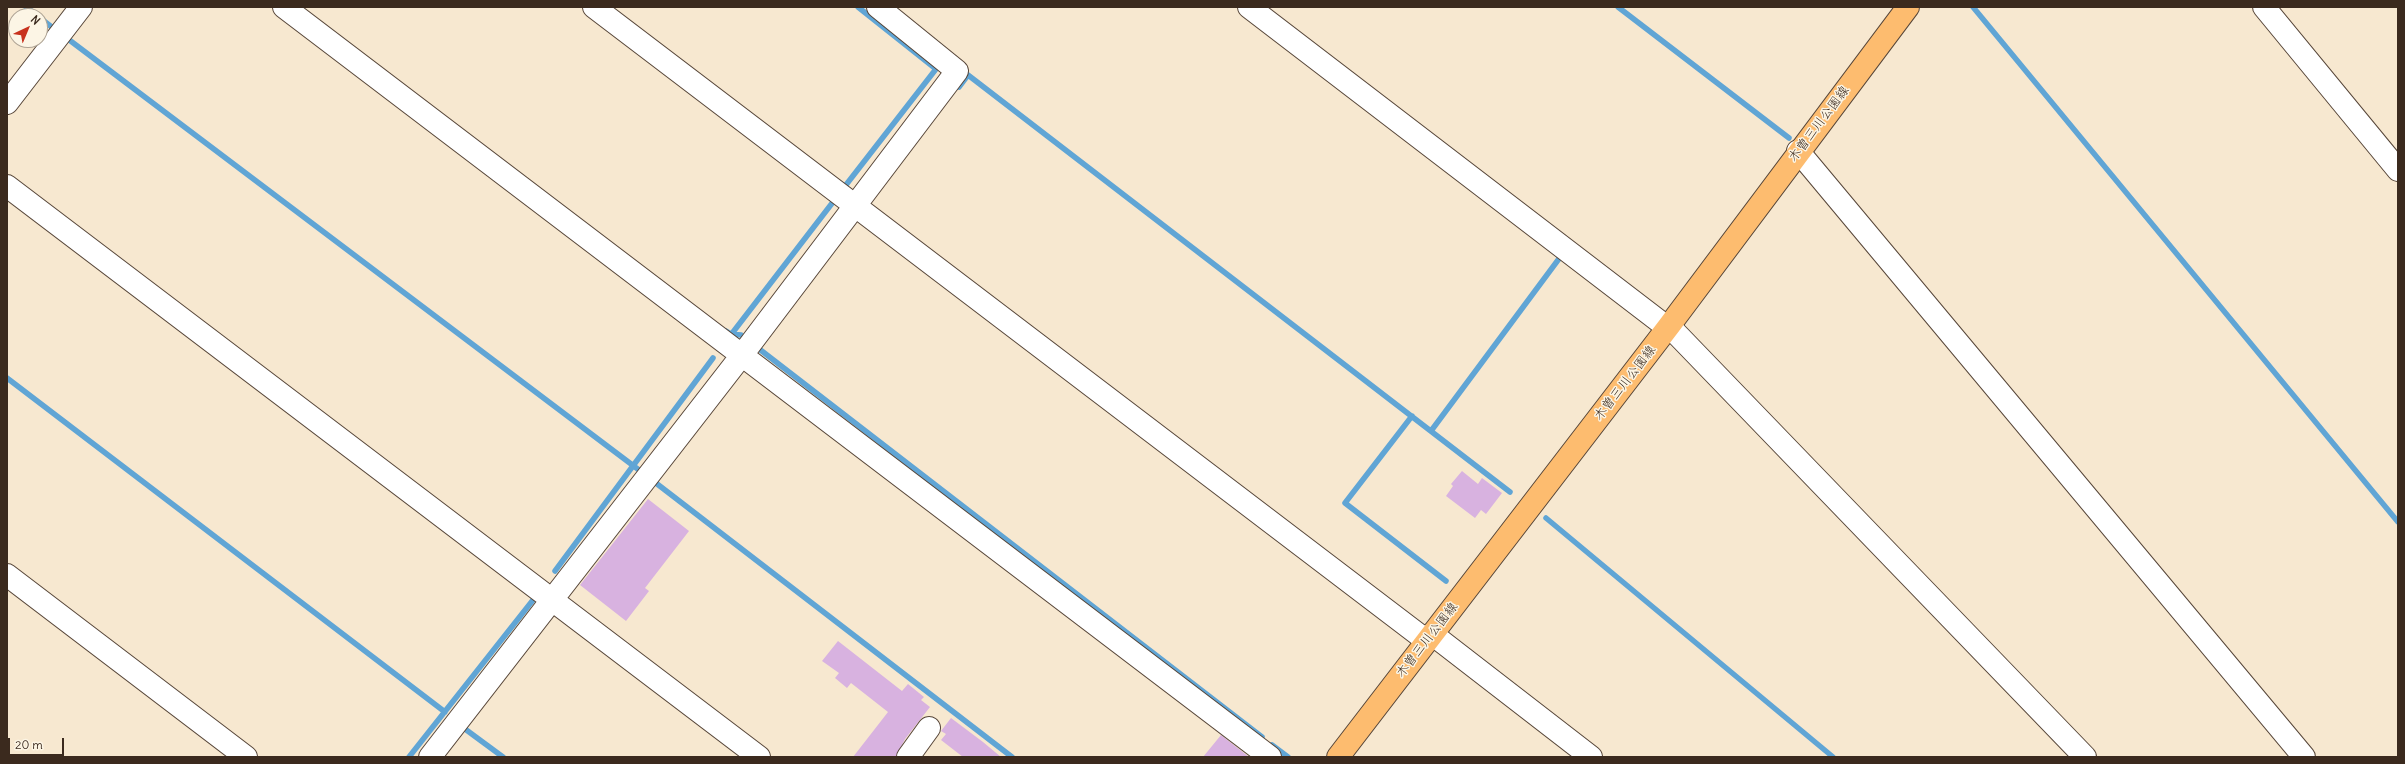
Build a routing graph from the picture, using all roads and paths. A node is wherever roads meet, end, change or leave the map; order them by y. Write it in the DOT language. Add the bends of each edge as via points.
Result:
graph roads {
  1 [pos="81,7"];
  2 [pos="284,7"];
  3 [pos="594,7"];
  4 [pos="878,7"];
  5 [pos="1249,7"];
  6 [pos="1908,7"];
  7 [pos="2264,7"];
  8 [pos="7,103"];
  9 [pos="1798,150"];
  10 [pos="2398,170"];
  11 [pos="7,186"];
  12 [pos="855,207"];
  13 [pos="1668,327"];
  14 [pos="742,355"];
  15 [pos="7,575"];
  16 [pos="550,599"];
  17 [pos="1429,638"];
  18 [pos="929,728"];
  19 [pos="246,757"];
  20 [pos="430,757"];
  21 [pos="759,757"];
  22 [pos="908,757"];
  23 [pos="1270,757"];
  24 [pos="1338,757"];
  25 [pos="1591,757"];
  26 [pos="2085,757"];
  27 [pos="2304,757"];
  1 -- 8 [label="street"];
  2 -- 14 [label="street"];
  3 -- 12 [label="street"];
  4 -- 12 [label="street" via="957,70"];
  5 -- 13 [label="street"];
  6 -- 9 [label="main road, 木曽三川公園線"];
  7 -- 10 [label="street"];
  9 -- 13 [label="main road, 木曽三川公園線"];
  9 -- 27 [label="street"];
  11 -- 16 [label="street"];
  12 -- 14 [label="street"];
  12 -- 17 [label="street"];
  13 -- 17 [label="main road, 木曽三川公園線"];
  13 -- 26 [label="street"];
  14 -- 16 [label="street"];
  14 -- 23 [label="street"];
  15 -- 19 [label="street"];
  16 -- 20 [label="street"];
  16 -- 21 [label="street"];
  17 -- 24 [label="main road, 木曽三川公園線"];
  17 -- 25 [label="street"];
  18 -- 22 [label="street"];
}
